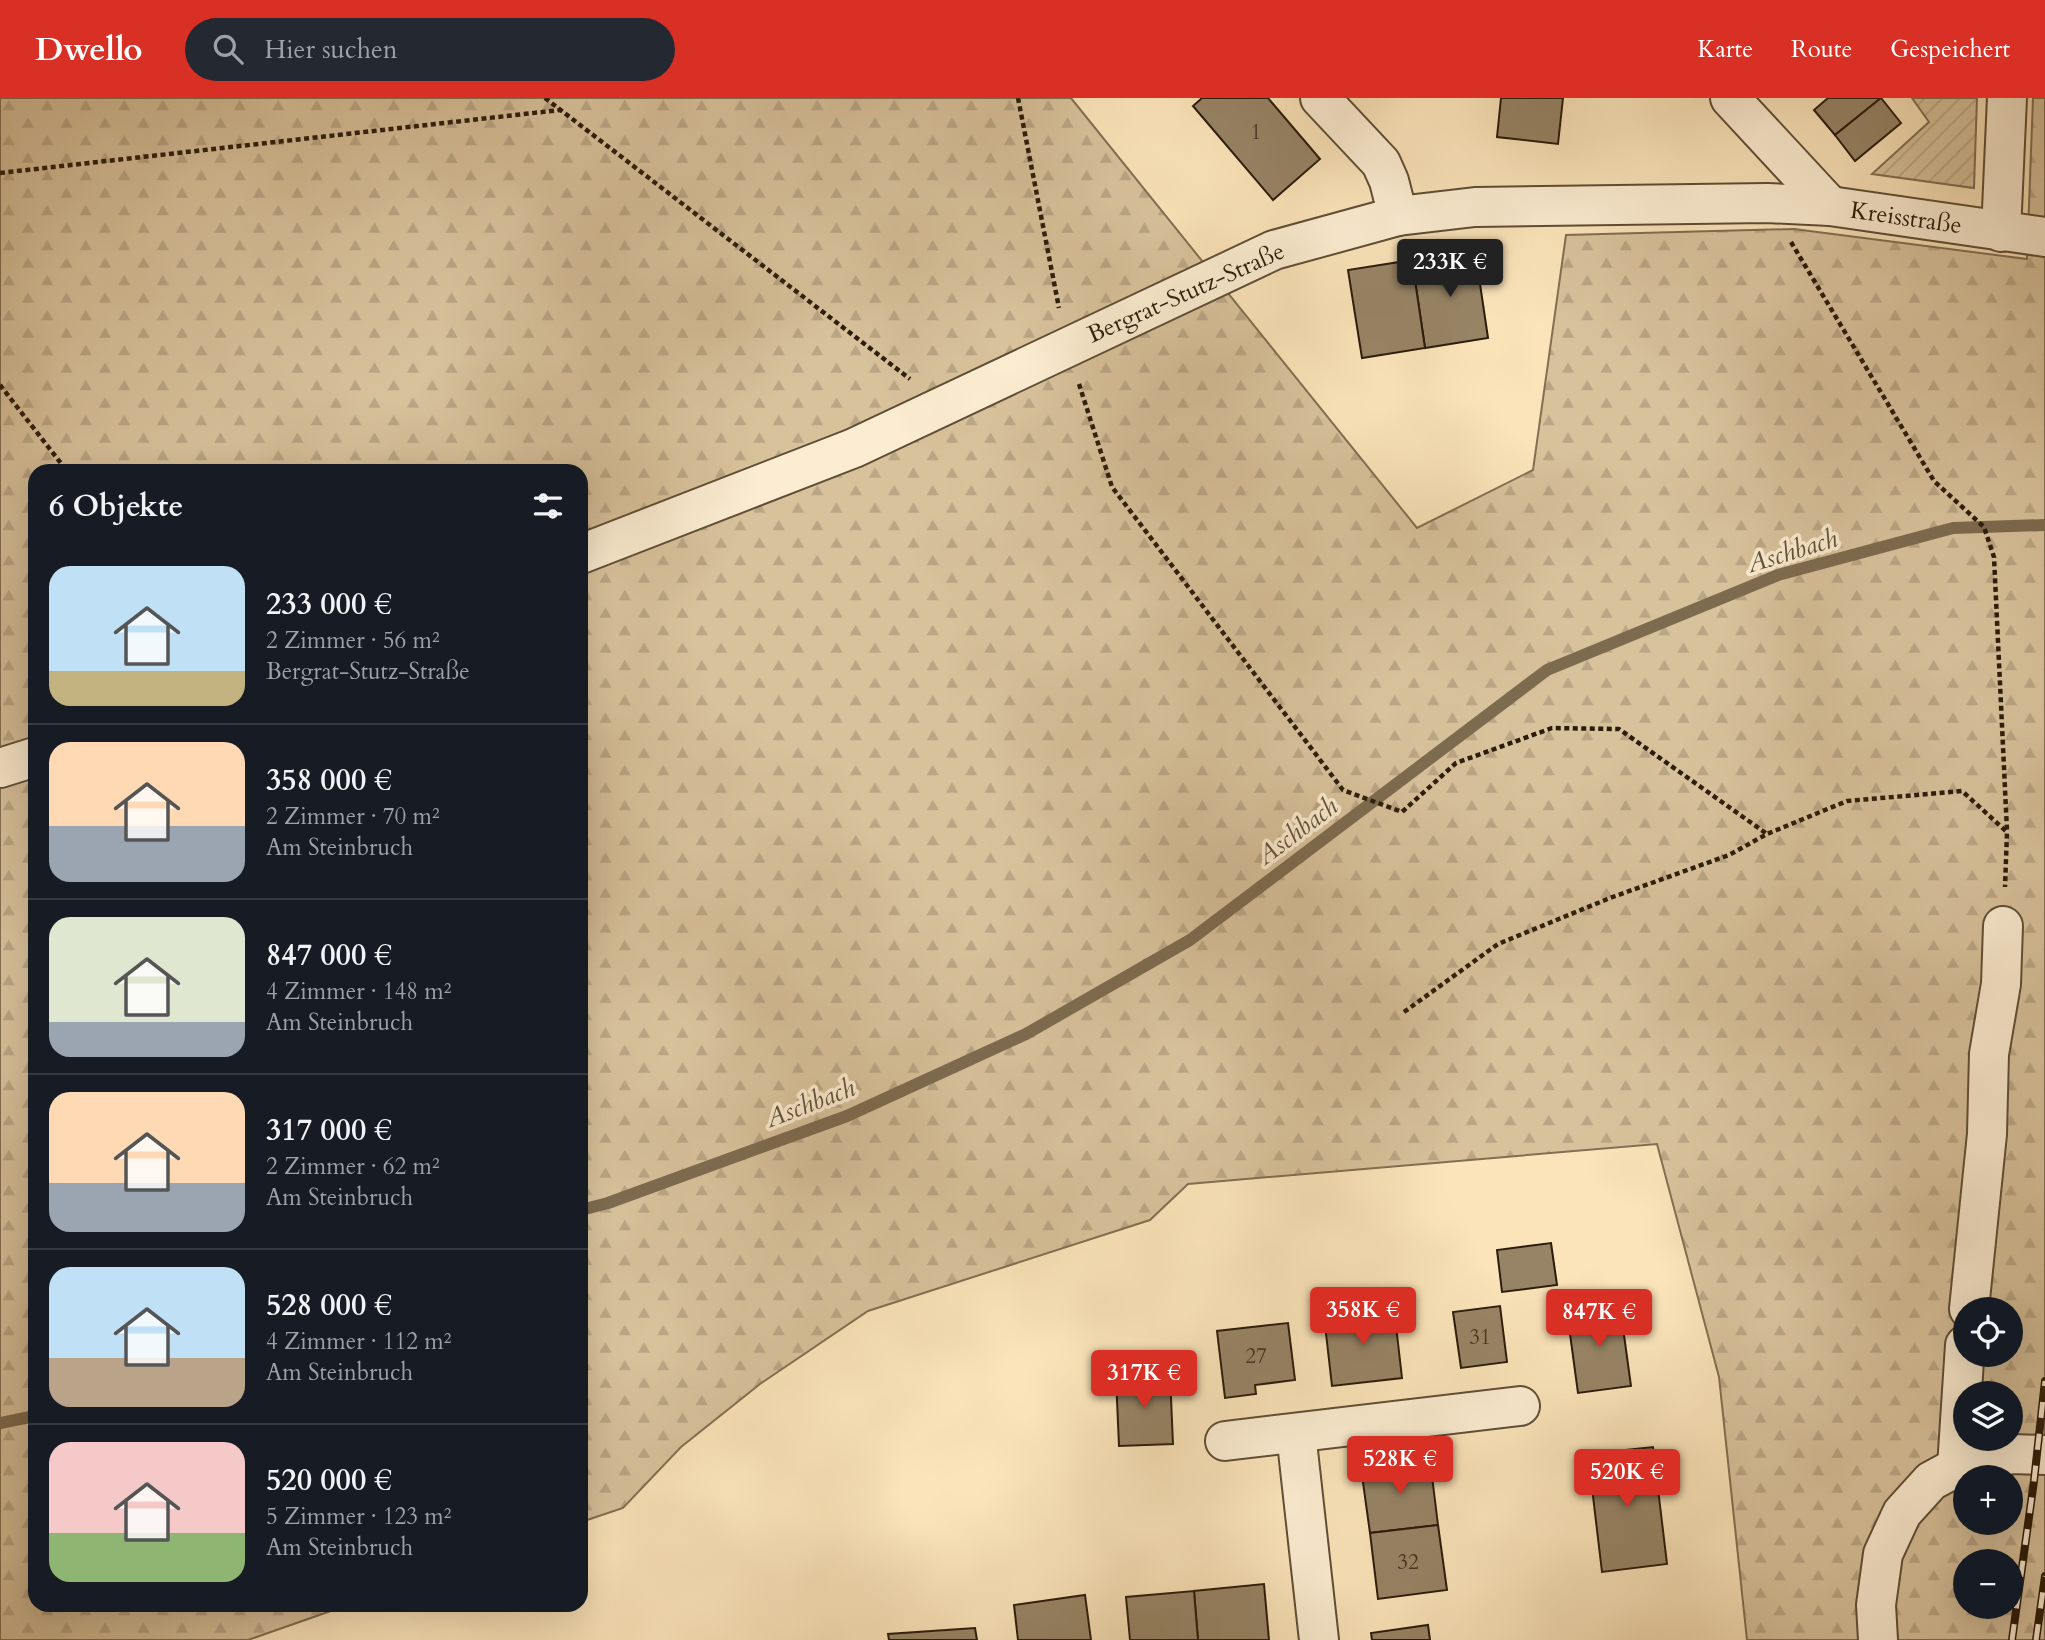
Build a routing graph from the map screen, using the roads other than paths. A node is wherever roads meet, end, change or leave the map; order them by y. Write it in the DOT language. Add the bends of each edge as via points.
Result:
graph roads {
  1 [pos="1320,98"];
  2 [pos="1730,98"];
  3 [pos="2007,98"];
  4 [pos="1830,206"];
  5 [pos="1398,215"];
  6 [pos="2001,232"];
  7 [pos="2045,237"];
  8 [pos="588,551"];
  9 [pos="28,759"];
  10 [pos="0,768"];
  11 [pos="2003,926"];
  12 [pos="1970,1297"];
  13 [pos="1964,1367"];
  14 [pos="1520,1406"];
  15 [pos="1296,1433"];
  16 [pos="1225,1441"];
  17 [pos="2045,1455"];
  18 [pos="1957,1465"];
  19 [pos="1965,1465"];
  20 [pos="1953,1469"];
  21 [pos="1319,1640"];
  22 [pos="1878,1640"];
  1 -- 5 [label="street" via="1381,163"];
  2 -- 4 [label="street, Kreisstraße"];
  3 -- 6 [label="street"];
  4 -- 5 [label="street, Bergrat-Stutz-Straße" via="1475,207"];
  4 -- 6 [label="street, Kreisstraße"];
  5 -- 8 [label="street, Bergrat-Stutz-Straße" via="1274,250 854,447"];
  6 -- 7 [label="street, Kreisstraße"];
  9 -- 10 [label="street"];
  11 -- 12 [label="street"];
  13 -- 18 [label="street"];
  14 -- 15 [label="street"];
  15 -- 16 [label="street"];
  15 -- 21 [label="street"];
  17 -- 19 [label="street" via="2012,1454"];
  20 -- 22 [label="street" via="1931,1481 1902,1513 1882,1554 1876,1605"];
}
